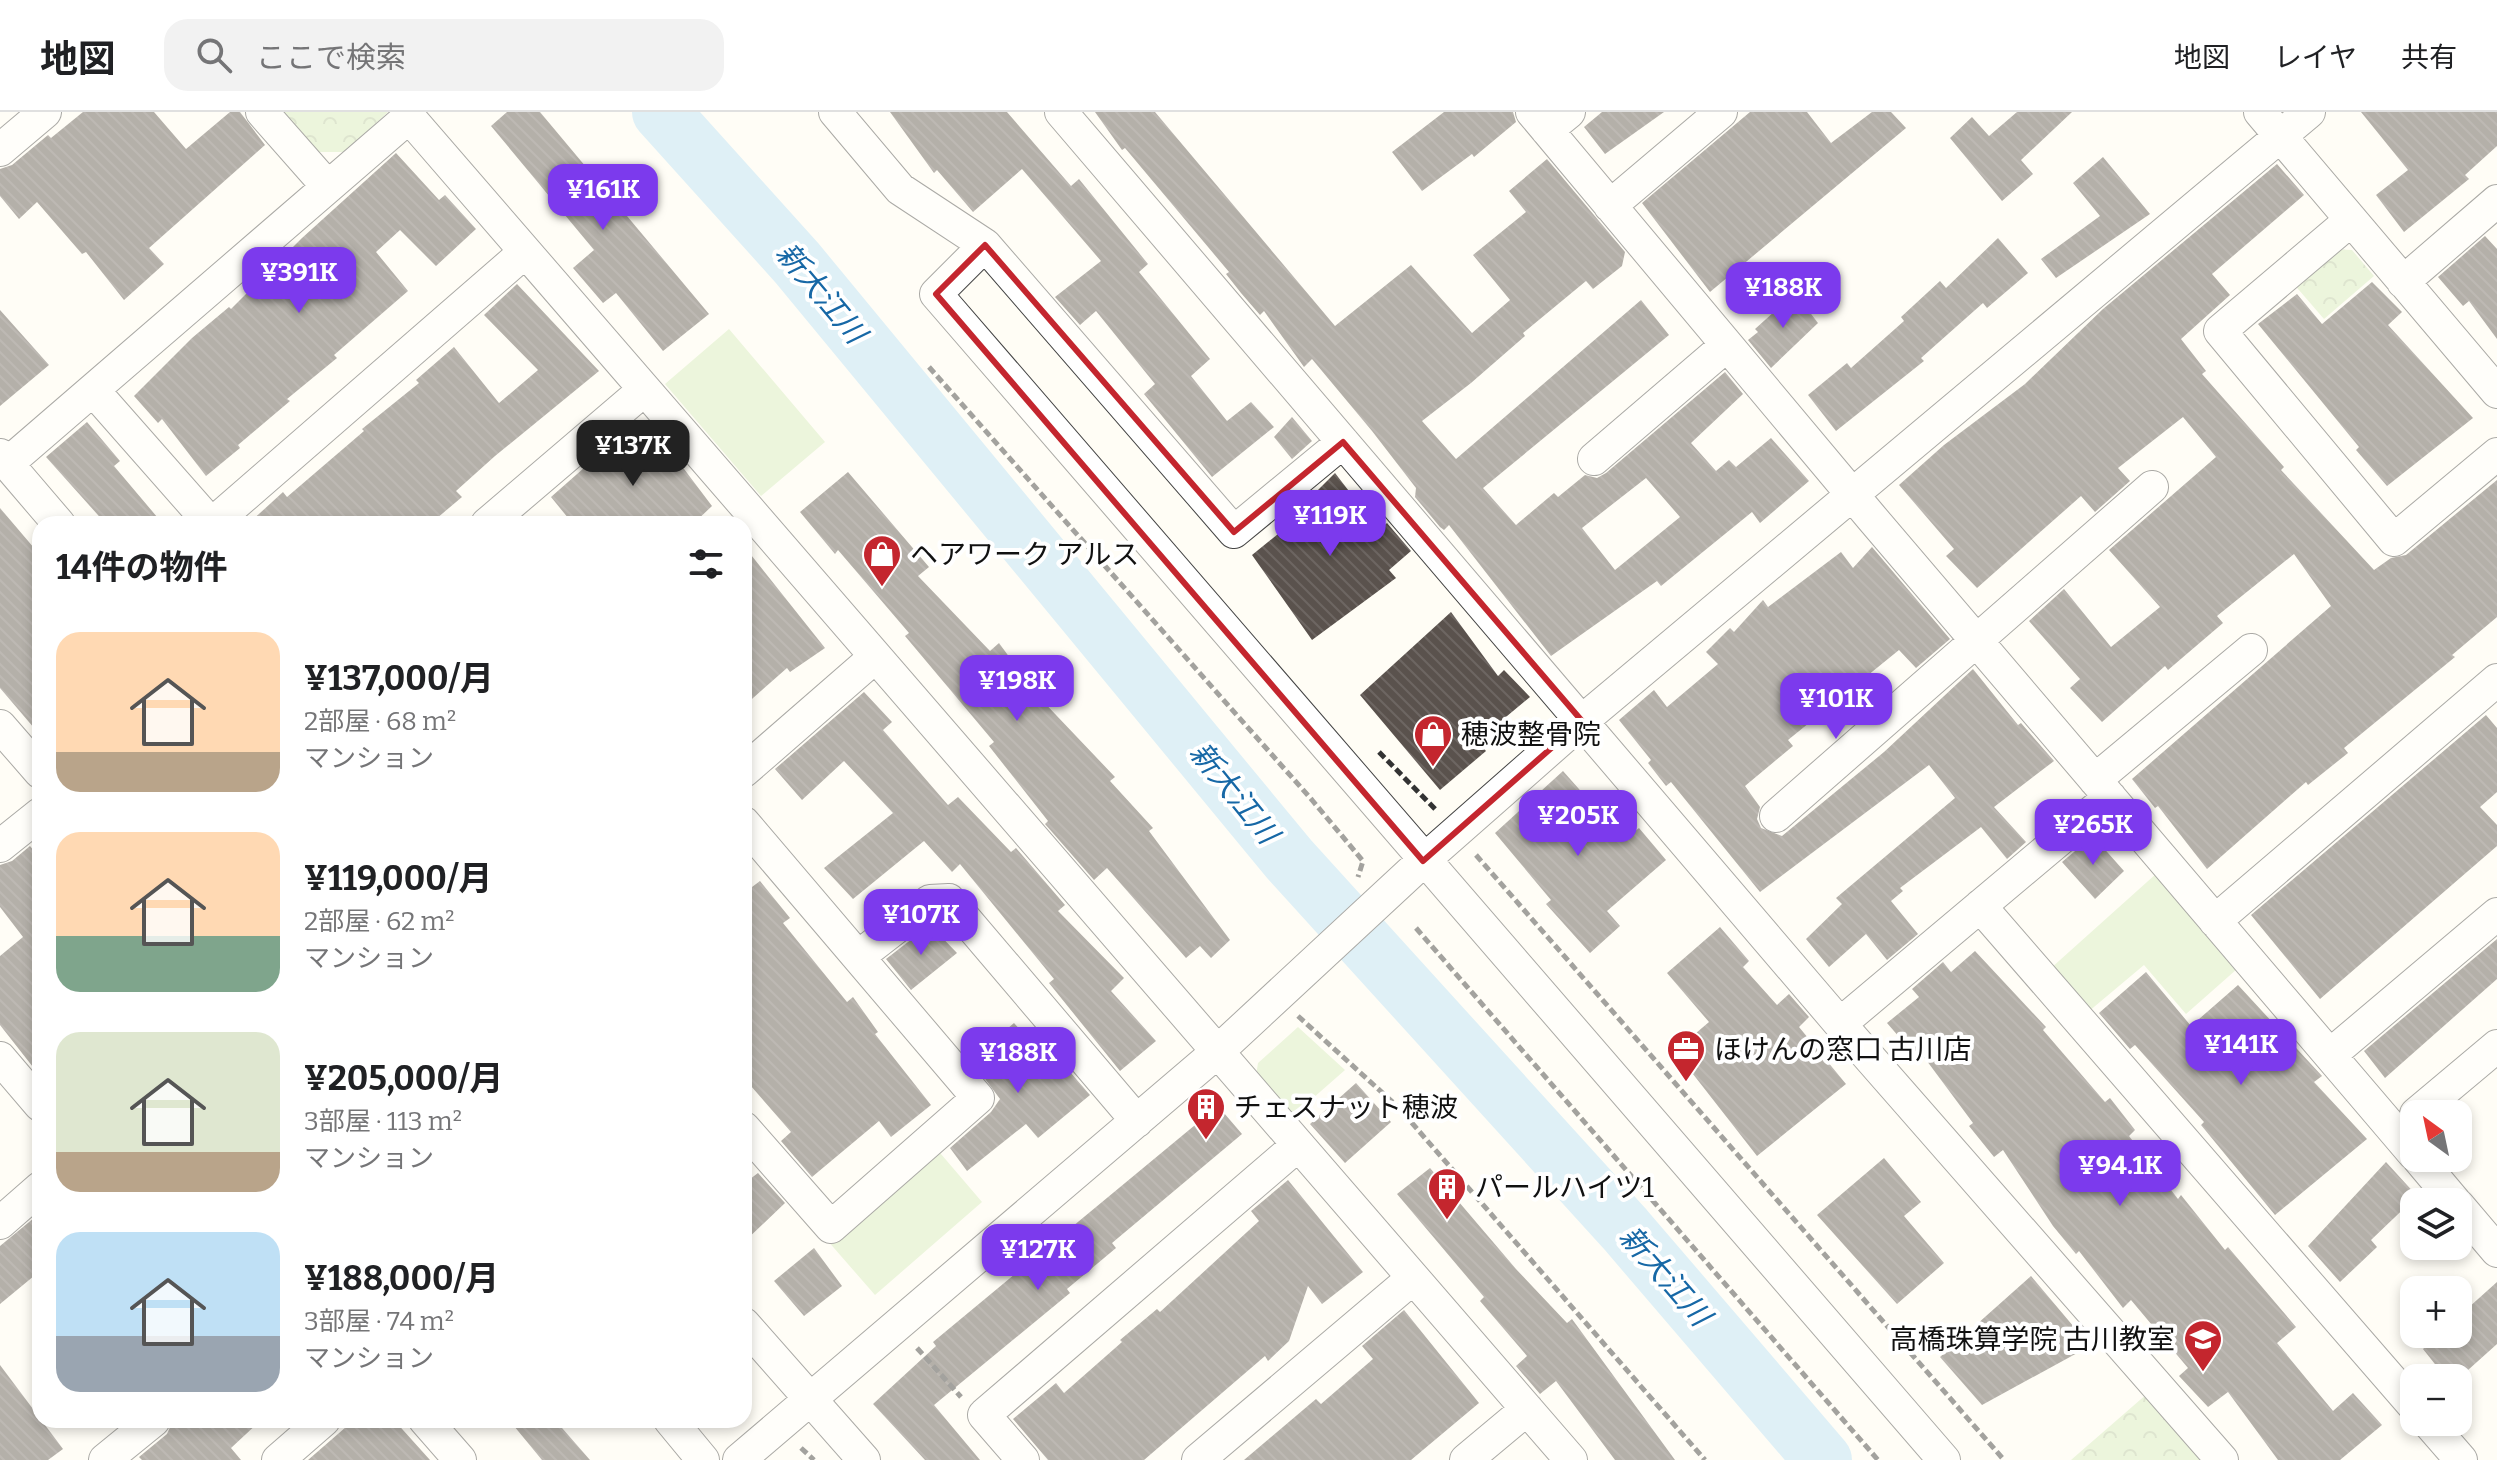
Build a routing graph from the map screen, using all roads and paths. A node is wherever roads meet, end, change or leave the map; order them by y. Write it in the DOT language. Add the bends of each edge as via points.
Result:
graph roads {
  1 [pos="45,112"];
  2 [pos="262,112"];
  3 [pos="835,112"];
  4 [pos="1061,112"];
  5 [pos="1721,112"];
  6 [pos="2260,112"];
  7 [pos="2309,112"];
  8 [pos="1550,118"];
  9 [pos="2280,137"];
  10 [pos="0,150"];
  11 [pos="328,187"];
  12 [pos="2497,201"];
  13 [pos="1610,206"];
  14 [pos="2351,220"];
  15 [pos="985,245"];
  16 [pos="525,252"];
  17 [pos="2403,282"];
  18 [pos="1727,345"];
  19 [pos="929,367"];
  20 [pos="93,390"];
  21 [pos="644,390"];
  22 [pos="2497,392"];
  23 [pos="1343,442"];
  24 [pos="2497,454"];
  25 [pos="1594,459"];
  26 [pos="4,460"];
  27 [pos="2152,487"];
  28 [pos="1853,496"];
  29 [pos="52,516"];
  30 [pos="205,516"];
  31 [pos="221,516"];
  32 [pos="496,516"];
  33 [pos="742,516"];
  34 [pos="752,529"];
  35 [pos="1978,643"];
  36 [pos="2251,650"];
  37 [pos="875,657"];
  38 [pos="2497,680"];
  39 [pos="1582,721"];
  40 [pos="0,726"];
  41 [pos="32,763"];
  42 [pos="752,764"];
  43 [pos="2103,789"];
  44 [pos="1776,816"];
  45 [pos="32,820"];
  46 [pos="752,832"];
  47 [pos="0,846"];
  48 [pos="1423,861"];
  49 [pos="1484,868"];
  50 [pos="1368,893"];
  51 [pos="1980,906"];
  52 [pos="2497,914"];
  53 [pos="2215,921"];
  54 [pos="1416,928"];
  55 [pos="858,957"];
  56 [pos="1295,1013"];
  57 [pos="1840,1024"];
  58 [pos="2497,1046"];
  59 [pos="1216,1053"];
  60 [pos="2330,1055"];
  61 [pos="0,1058"];
  62 [pos="32,1096"];
  63 [pos="2444,1100"];
  64 [pos="1137,1121"];
  65 [pos="2400,1123"];
  66 [pos="752,1137"];
  67 [pos="1298,1145"];
  68 [pos="32,1195"];
  69 [pos="2472,1222"];
  70 [pos="0,1223"];
  71 [pos="2497,1251"];
  72 [pos="1413,1278"];
  73 [pos="898,1326"];
  74 [pos="752,1333"];
  75 [pos="2400,1390"];
  76 [pos="811,1399"];
  77 [pos="1527,1409"];
  78 [pos="984,1415"];
  79 [pos="144,1428"];
  80 [pos="315,1428"];
  81 [pos="432,1428"];
  82 [pos="677,1428"];
  83 [pos="2440,1436"];
  84 [pos="105,1460"];
  85 [pos="278,1460"];
  86 [pos="460,1460"];
  87 [pos="703,1460"];
  88 [pos="739,1460"];
  89 [pos="864,1460"];
  90 [pos="1023,1460"];
  91 [pos="1198,1460"];
  92 [pos="1466,1460"];
  93 [pos="1571,1460"];
  94 [pos="1705,1460"];
  95 [pos="1878,1460"];
  96 [pos="1944,1460"];
  97 [pos="2004,1460"];
  98 [pos="2222,1460"];
  99 [pos="2461,1460"];
  1 -- 10 [label="street"];
  2 -- 11 [label="street"];
  3 -- 15 [label="street" via="900,189"];
  4 -- 23 [label="street"];
  5 -- 13 [label="street"];
  6 -- 9 [label="street"];
  7 -- 9 [label="street"];
  8 -- 13 [label="street"];
  9 -- 14 [label="street"];
  9 -- 28 [label="street"];
  11 -- 16 [label="street" via="409,117"];
  11 -- 20 [label="street"];
  12 -- 17 [label="street"];
  13 -- 18 [label="street"];
  14 -- 17 [label="street"];
  14 -- 24 [label="street" via="2220,331 2394,540"];
  15 -- 23 [label="street" via="1234,532"];
  15 -- 48 [label="street" via="936,294"];
  16 -- 21 [label="street"];
  16 -- 31 [label="street"];
  17 -- 22 [label="street"];
  18 -- 25 [label="street"];
  18 -- 28 [label="street"];
  19 -- 50 [label="path" via="1363,861"];
  20 -- 26 [label="street"];
  20 -- 30 [label="street"];
  21 -- 32 [label="street"];
  21 -- 33 [label="street"];
  23 -- 39 [label="street"];
  26 -- 29 [label="street"];
  27 -- 35 [label="street"];
  28 -- 35 [label="street"];
  28 -- 39 [label="street"];
  34 -- 37 [label="street"];
  35 -- 43 [label="street"];
  35 -- 44 [label="street"];
  36 -- 43 [label="street"];
  37 -- 42 [label="street"];
  37 -- 59 [label="street"];
  38 -- 53 [label="street"];
  39 -- 48 [label="street"];
  39 -- 57 [label="street"];
  40 -- 41 [label="street"];
  43 -- 51 [label="street"];
  43 -- 53 [label="street"];
  45 -- 47 [label="street"];
  46 -- 55 [label="street"];
  48 -- 50 [label="street"];
  48 -- 96 [label="street"];
  49 -- 97 [label="path"];
  50 -- 59 [label="street" via="1308,968"];
  51 -- 57 [label="street"];
  51 -- 75 [label="street"];
  52 -- 60 [label="street"];
  53 -- 60 [label="street"];
  54 -- 95 [label="path"];
  55 -- 64 [label="street" via="930,901 949,900"];
  55 -- 66 [label="street" via="978,1098 831,1227"];
  56 -- 94 [label="path" via="1398,1107"];
  57 -- 98 [label="street"];
  58 -- 63 [label="street"];
  59 -- 64 [label="street"];
  59 -- 67 [label="street"];
  60 -- 65 [label="street"];
  61 -- 62 [label="street"];
  64 -- 73 [label="street"];
  67 -- 72 [label="street"];
  67 -- 78 [label="street"];
  68 -- 70 [label="street"];
  69 -- 71 [label="street"];
  72 -- 77 [label="street"];
  72 -- 91 [label="street"];
  73 -- 76 [label="street"];
  73 -- 78 [label="path" via="966,1404"];
  74 -- 76 [label="street"];
  76 -- 88 [label="street"];
  76 -- 89 [label="street"];
  77 -- 92 [label="street"];
  77 -- 93 [label="street"];
  78 -- 90 [label="street"];
  79 -- 84 [label="street"];
  80 -- 85 [label="street"];
  81 -- 86 [label="street"];
  82 -- 87 [label="street"];
  83 -- 99 [label="street"];
}
